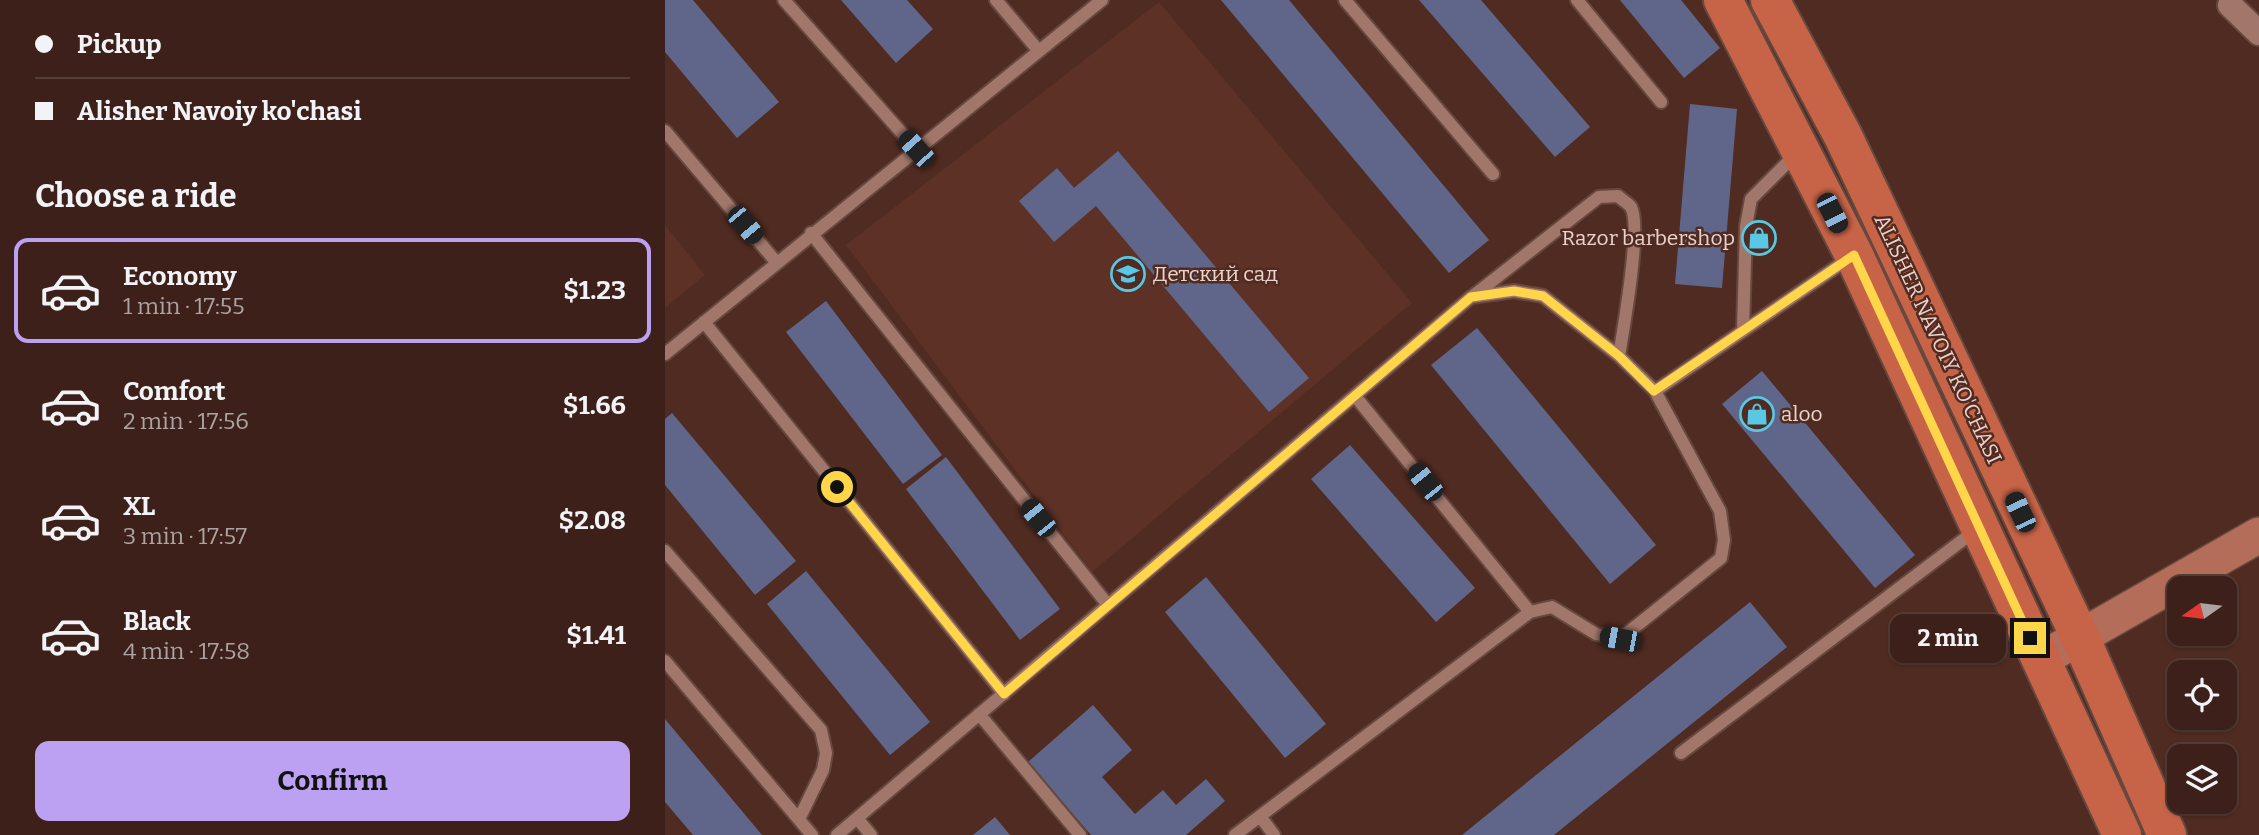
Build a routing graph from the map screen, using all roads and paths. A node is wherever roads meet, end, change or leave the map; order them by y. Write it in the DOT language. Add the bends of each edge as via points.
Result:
graph roads {
  1 [pos="784,0"];
  2 [pos="996,0"];
  3 [pos="1102,0"];
  4 [pos="1345,0"];
  5 [pos="1577,0"];
  6 [pos="1723,0"];
  7 [pos="1770,0"];
  8 [pos="2230,5"];
  9 [pos="2259,33"];
  10 [pos="1038,50"];
  11 [pos="1661,103"];
  12 [pos="665,131"];
  13 [pos="916,149"];
  14 [pos="1800,151"];
  15 [pos="1493,174"];
  16 [pos="811,233"];
  17 [pos="1854,255"];
  18 [pos="777,263"];
  19 [pos="1471,297"];
  20 [pos="704,322"];
  21 [pos="1744,330"];
  22 [pos="665,354"];
  23 [pos="1619,356"];
  24 [pos="1654,391"];
  25 [pos="1355,396"];
  26 [pos="1979,528"];
  27 [pos="2259,535"];
  28 [pos="665,551"];
  29 [pos="1108,605"];
  30 [pos="1530,612"];
  31 [pos="2080,638"];
  32 [pos="2041,660"];
  33 [pos="665,661"];
  34 [pos="1004,694"];
  35 [pos="979,714"];
  36 [pos="1681,753"];
  37 [pos="1260,816"];
  38 [pos="857,818"];
  39 [pos="799,819"];
  40 [pos="812,835"];
  41 [pos="837,835"];
  42 [pos="871,835"];
  43 [pos="1080,835"];
  44 [pos="1235,835"];
  45 [pos="1275,835"];
  46 [pos="2122,835"];
  47 [pos="2167,835"];
  1 -- 13 [label="lane"];
  2 -- 10 [label="lane"];
  3 -- 10 [label="lane"];
  4 -- 15 [label="lane"];
  5 -- 11 [label="lane"];
  6 -- 14 [label="main road, ALISHER NAVOIY KO'CHASI"];
  7 -- 31 [label="main road, ALISHER NAVOIY KO'CHASI" via="1843,136"];
  8 -- 9 [label="street"];
  10 -- 13 [label="lane"];
  12 -- 18 [label="lane"];
  13 -- 16 [label="lane"];
  14 -- 17 [label="main road, ALISHER NAVOIY KO'CHASI"];
  14 -- 21 [label="lane" via="1751,199 1746,226"];
  16 -- 18 [label="lane"];
  16 -- 29 [label="lane"];
  17 -- 21 [label="lane"];
  17 -- 26 [label="main road, ALISHER NAVOIY KO'CHASI"];
  18 -- 20 [label="lane"];
  19 -- 23 [label="lane" via="1514,291 1543,296"];
  19 -- 23 [label="lane" via="1599,197 1618,197 1631,208 1634,220 1630,290"];
  19 -- 25 [label="lane"];
  20 -- 22 [label="lane"];
  20 -- 34 [label="lane"];
  21 -- 24 [label="lane"];
  23 -- 24 [label="lane"];
  24 -- 30 [label="lane" via="1720,511 1721,558 1620,639 1595,634 1552,607"];
  25 -- 29 [label="lane"];
  25 -- 30 [label="lane"];
  26 -- 32 [label="main road, ALISHER NAVOIY KO'CHASI"];
  26 -- 36 [label="lane"];
  27 -- 31 [label="main road"];
  28 -- 39 [label="lane" via="821,730 826,753 823,771"];
  29 -- 34 [label="lane"];
  30 -- 37 [label="lane"];
  31 -- 32 [label="main road"];
  31 -- 47 [label="main road, ALISHER NAVOIY KO'CHASI"];
  32 -- 46 [label="main road, ALISHER NAVOIY KO'CHASI"];
  33 -- 39 [label="lane"];
  34 -- 35 [label="lane"];
  35 -- 38 [label="lane"];
  35 -- 43 [label="lane"];
  37 -- 44 [label="lane"];
  37 -- 45 [label="lane"];
  38 -- 41 [label="lane"];
  38 -- 42 [label="lane"];
  39 -- 40 [label="lane"];
}
